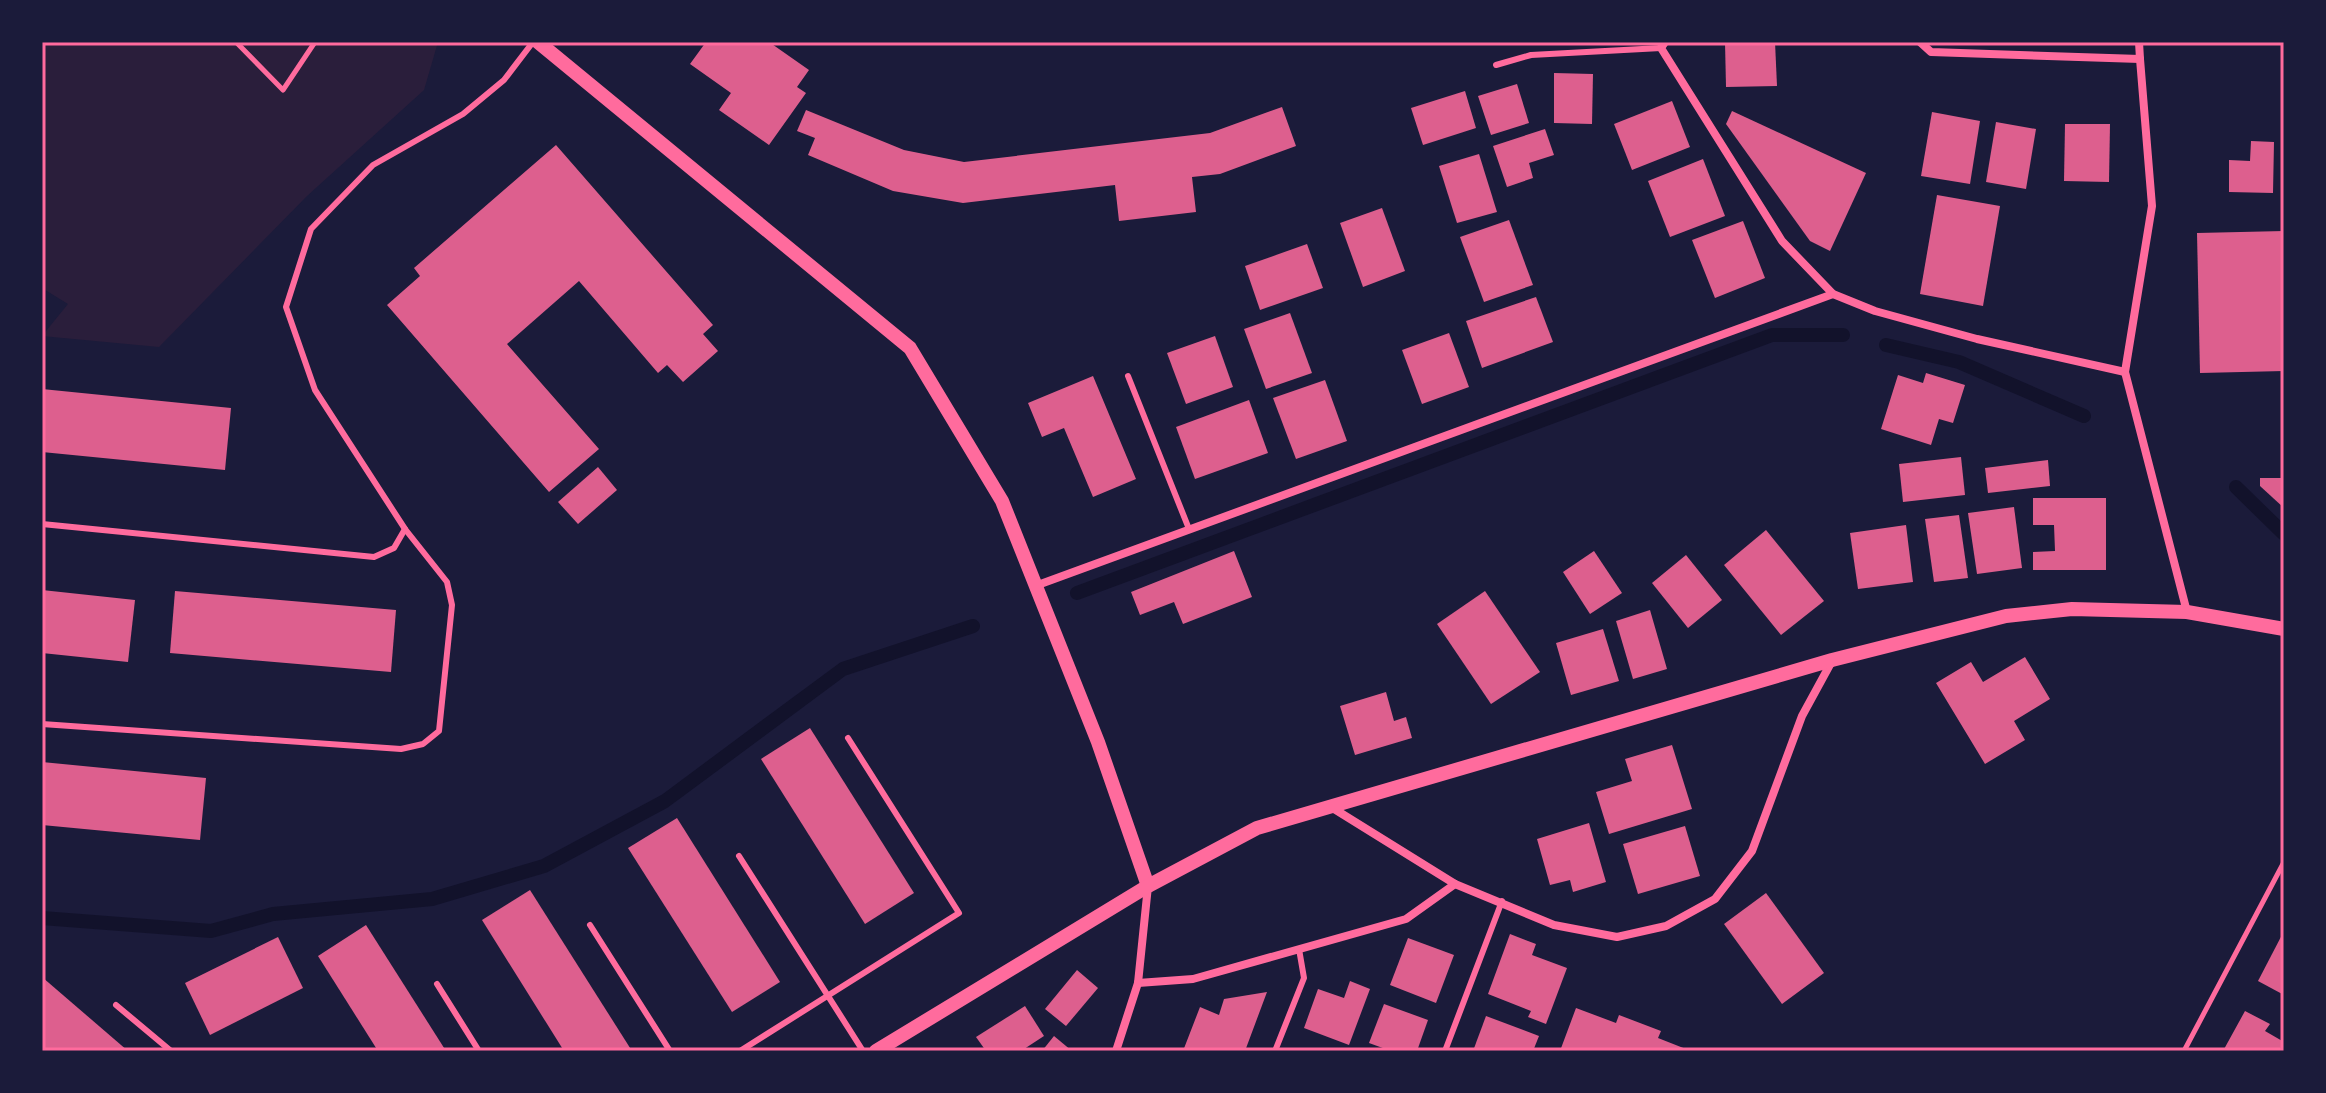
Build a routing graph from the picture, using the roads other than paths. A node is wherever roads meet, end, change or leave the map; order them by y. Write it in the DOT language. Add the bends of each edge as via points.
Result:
graph roads {
  1 [pos="535,42"];
  2 [pos="1920,42"];
  3 [pos="2139,42"];
  4 [pos="1663,45"];
  5 [pos="2140,59"];
  6 [pos="1496,65"];
  7 [pos="1833,294"];
  8 [pos="2125,372"];
  9 [pos="1128,376"];
  10 [pos="42,524"];
  11 [pos="405,529"];
  12 [pos="1189,529"];
  13 [pos="1035,586"];
  14 [pos="2187,612"];
  15 [pos="2284,629"];
  16 [pos="1832,660"];
  17 [pos="42,724"];
  18 [pos="848,738"];
  19 [pos="1329,806"];
  20 [pos="739,856"];
  21 [pos="1455,884"];
  22 [pos="1148,886"];
  23 [pos="1502,901"];
  24 [pos="590,925"];
  25 [pos="1299,949"];
  26 [pos="1138,983"];
  27 [pos="437,984"];
  28 [pos="829,995"];
  29 [pos="116,1005"];
  30 [pos="171,1051"];
  31 [pos="479,1051"];
  32 [pos="670,1051"];
  33 [pos="740,1051"];
  34 [pos="863,1051"];
  35 [pos="876,1051"];
  36 [pos="1116,1051"];
  37 [pos="1275,1051"];
  38 [pos="1445,1051"];
  1 -- 11 [label="lane" via="504,80 463,114 373,165 311,229 286,307 315,390"];
  1 -- 13 [label="street" via="910,348 1002,501"];
  2 -- 5 [label="street" via="1931,52"];
  3 -- 5 [label="street"];
  4 -- 6 [label="lane" via="1531,55"];
  4 -- 7 [label="street" via="1782,241"];
  5 -- 8 [label="street" via="2152,206"];
  7 -- 8 [label="street" via="1977,339"];
  7 -- 12 [label="street"];
  8 -- 14 [label="street"];
  9 -- 12 [label="lane"];
  10 -- 11 [label="lane" via="374,557 394,548"];
  11 -- 17 [label="lane" via="447,582 452,605 439,731 423,744 401,749"];
  12 -- 13 [label="street"];
  13 -- 22 [label="street"];
  14 -- 15 [label="street"];
  14 -- 16 [label="street" via="2072,609 2006,616"];
  16 -- 19 [label="street"];
  16 -- 23 [label="street" via="1802,716 1752,851 1715,899 1666,926 1617,937 1554,925"];
  18 -- 28 [label="lane" via="959,913"];
  19 -- 21 [label="street"];
  19 -- 22 [label="street" via="1257,828"];
  20 -- 28 [label="lane"];
  21 -- 23 [label="street"];
  21 -- 25 [label="street" via="1406,919"];
  22 -- 26 [label="street"];
  22 -- 35 [label="street"];
  23 -- 38 [label="lane"];
  24 -- 32 [label="lane"];
  25 -- 26 [label="street" via="1193,979"];
  25 -- 37 [label="lane" via="1304,978"];
  26 -- 36 [label="street"];
  27 -- 31 [label="lane"];
  28 -- 33 [label="lane"];
  28 -- 34 [label="lane"];
  29 -- 30 [label="lane"];
}
